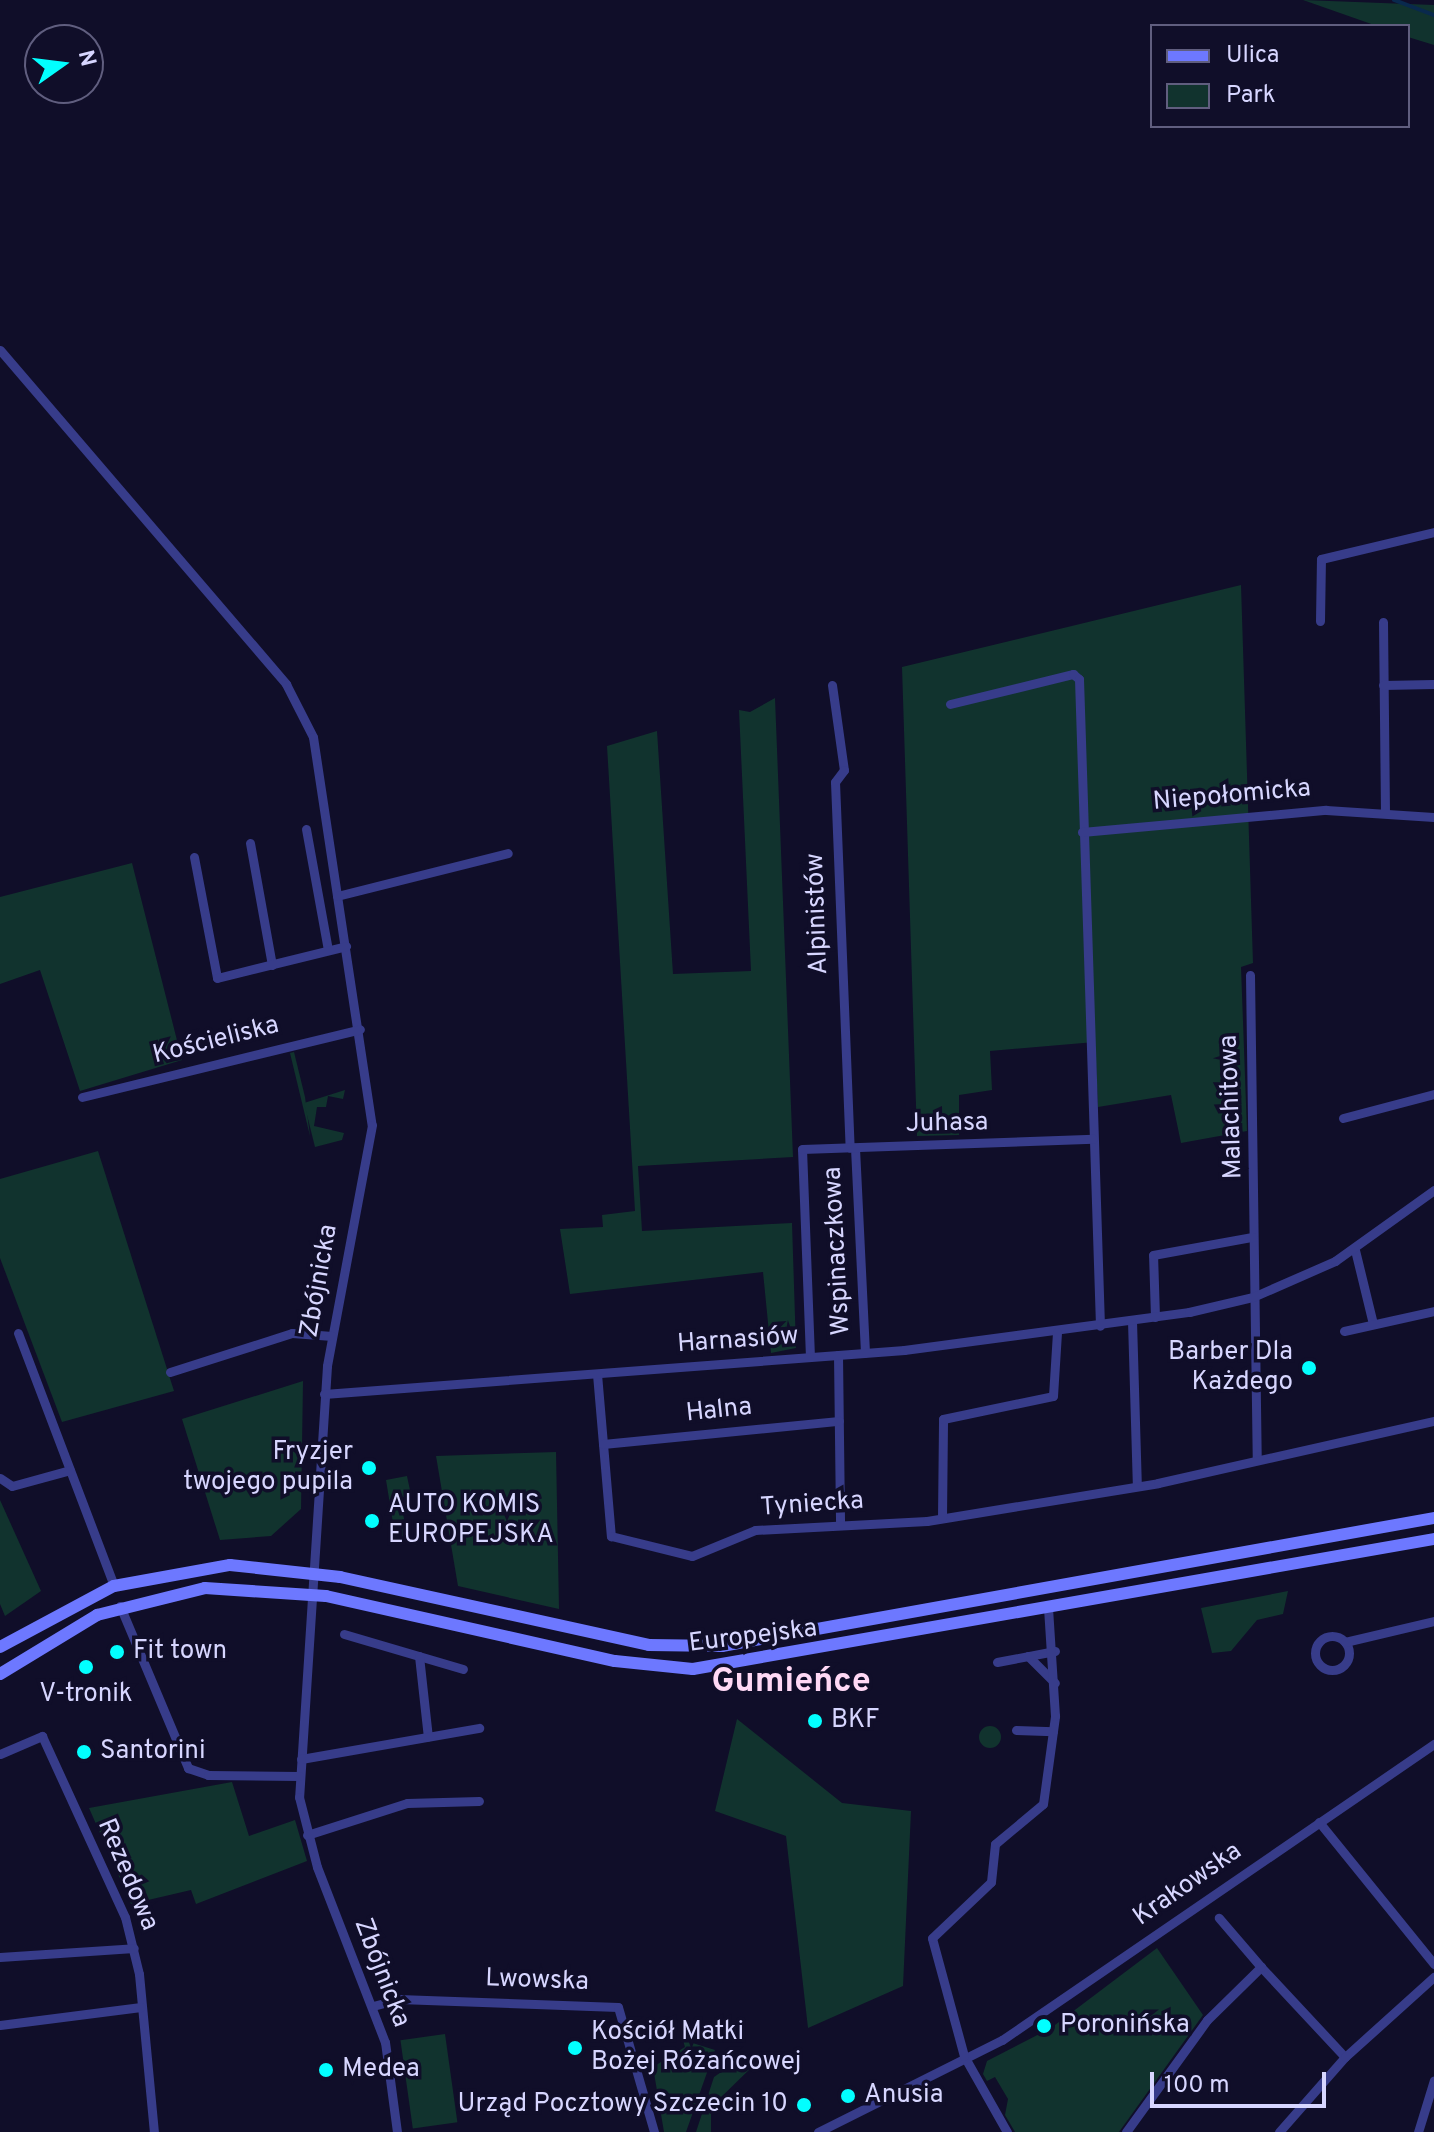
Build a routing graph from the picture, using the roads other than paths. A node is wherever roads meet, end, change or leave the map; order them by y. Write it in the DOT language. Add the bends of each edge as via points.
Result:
graph roads {
  1 [pos="0,350"];
  2 [pos="1434,532"];
  3 [pos="1320,621"];
  4 [pos="1383,622"];
  5 [pos="1434,684"];
  6 [pos="832,685"];
  7 [pos="1383,685"];
  8 [pos="950,704"];
  9 [pos="1385,810"];
  10 [pos="1434,817"];
  11 [pos="306,829"];
  12 [pos="1082,832"];
  13 [pos="250,843"];
  14 [pos="508,853"];
  15 [pos="194,857"];
  16 [pos="337,896"];
  17 [pos="346,946"];
  18 [pos="328,950"];
  19 [pos="272,965"];
  20 [pos="1250,975"];
  21 [pos="360,1029"];
  22 [pos="1434,1094"];
  23 [pos="82,1097"];
  24 [pos="1343,1118"];
  25 [pos="1093,1139"];
  26 [pos="853,1148"];
  27 [pos="1434,1190"];
  28 [pos="1252,1237"];
  29 [pos="1355,1250"];
  30 [pos="1253,1297"];
  31 [pos="1434,1311"];
  32 [pos="1155,1317"];
  33 [pos="1132,1321"];
  34 [pos="1373,1324"];
  35 [pos="1100,1326"];
  36 [pos="1344,1331"];
  37 [pos="1057,1332"];
  38 [pos="18,1333"];
  39 [pos="332,1336"];
  40 [pos="865,1353"];
  41 [pos="838,1355"];
  42 [pos="810,1357"];
  43 [pos="170,1372"];
  44 [pos="597,1374"];
  45 [pos="324,1394"];
  46 [pos="839,1421"];
  47 [pos="1434,1421"];
  48 [pos="603,1444"];
  49 [pos="1257,1460"];
  50 [pos="70,1470"];
  51 [pos="0,1478"];
  52 [pos="1137,1486"];
  53 [pos="942,1518"];
  54 [pos="1434,1518"];
  55 [pos="840,1524"];
  56 [pos="1434,1539"];
  57 [pos="312,1572"];
  58 [pos="114,1586"];
  59 [pos="311,1594"];
  60 [pos="120,1606"];
  61 [pos="1048,1609"];
  62 [pos="1434,1621"];
  63 [pos="344,1634"];
  64 [pos="1345,1642"];
  65 [pos="0,1647"];
  66 [pos="1055,1651"];
  67 [pos="419,1656"];
  68 [pos="1028,1656"];
  69 [pos="997,1662"];
  70 [pos="463,1669"];
  71 [pos="0,1674"];
  72 [pos="1055,1683"];
  73 [pos="479,1728"];
  74 [pos="1016,1730"];
  75 [pos="1053,1731"];
  76 [pos="428,1737"];
  77 [pos="1434,1744"];
  78 [pos="0,1754"];
  79 [pos="301,1759"];
  80 [pos="299,1776"];
  81 [pos="479,1801"];
  82 [pos="1319,1822"];
  83 [pos="307,1835"];
  84 [pos="1219,1918"];
  85 [pos="134,1948"];
  86 [pos="0,1957"];
  87 [pos="1434,1964"];
  88 [pos="1261,1967"];
  89 [pos="1434,1977"];
  90 [pos="373,2006"];
  91 [pos="141,2007"];
  92 [pos="0,2025"];
  93 [pos="1345,2057"];
  94 [pos="967,2062"];
  95 [pos="1434,2080"];
  96 [pos="154,2132"];
  97 [pos="397,2132"];
  98 [pos="654,2132"];
  99 [pos="818,2132"];
  100 [pos="1007,2132"];
  101 [pos="1126,2132"];
  102 [pos="1279,2132"];
  103 [pos="1418,2132"];
  1 -- 16 [label="street, Zbójnicka" via="293,694 313,737"];
  2 -- 3 [label="street" via="1321,559"];
  4 -- 7 [label="street"];
  5 -- 7 [label="street"];
  6 -- 26 [label="street, Alpinistów" via="844,770 835,782"];
  7 -- 9 [label="street"];
  8 -- 12 [label="street" via="1075,674"];
  9 -- 10 [label="street, Niepołomicka"];
  9 -- 12 [label="street, Niepołomicka" via="1252,813"];
  11 -- 18 [label="street"];
  12 -- 25 [label="street"];
  13 -- 19 [label="street"];
  14 -- 16 [label="street"];
  15 -- 19 [label="street" via="217,978"];
  16 -- 17 [label="street, Zbójnicka"];
  17 -- 18 [label="street"];
  17 -- 21 [label="street, Zbójnicka"];
  18 -- 19 [label="street"];
  20 -- 28 [label="street, Malachitowa" via="1258,1212"];
  21 -- 23 [label="street, Kościeliska"];
  21 -- 39 [label="street, Zbójnicka" via="372,1125"];
  22 -- 24 [label="street"];
  25 -- 26 [label="street, Juhasa"];
  25 -- 35 [label="street"];
  26 -- 40 [label="street, Wspinaczkowa"];
  26 -- 42 [label="street, Juhasa" via="802,1149"];
  27 -- 29 [label="street, Harnasiów"];
  28 -- 30 [label="street"];
  28 -- 32 [label="street" via="1153,1255"];
  29 -- 30 [label="street, Harnasiów"];
  29 -- 34 [label="street"];
  30 -- 32 [label="street, Harnasiów"];
  30 -- 49 [label="street"];
  31 -- 34 [label="street"];
  32 -- 33 [label="street, Harnasiów"];
  33 -- 35 [label="street, Harnasiów"];
  33 -- 52 [label="street"];
  34 -- 36 [label="street"];
  35 -- 37 [label="street, Harnasiów"];
  37 -- 40 [label="street, Harnasiów"];
  37 -- 53 [label="street" via="1053,1396 943,1419"];
  38 -- 50 [label="street"];
  39 -- 43 [label="street" via="291,1334"];
  39 -- 45 [label="street, Zbójnicka"];
  40 -- 41 [label="street, Harnasiów"];
  41 -- 42 [label="street, Harnasiów"];
  41 -- 46 [label="street"];
  42 -- 44 [label="street, Harnasiów"];
  44 -- 45 [label="street, Harnasiów"];
  44 -- 48 [label="street, Tyniecka"];
  45 -- 57 [label="street, Zbójnicka"];
  46 -- 48 [label="street, Halna"];
  46 -- 55 [label="street"];
  47 -- 49 [label="street, Tyniecka"];
  48 -- 55 [label="street, Tyniecka" via="608,1526 621,1542 692,1556 755,1530"];
  49 -- 52 [label="street, Tyniecka"];
  50 -- 51 [label="street" via="12,1486"];
  50 -- 58 [label="street"];
  52 -- 53 [label="street, Tyniecka"];
  53 -- 55 [label="street, Tyniecka"];
  54 -- 57 [label="main road, Europejska" via="707,1647 633,1642"];
  56 -- 61 [label="main road, Europejska"];
  57 -- 58 [label="main road, Europejska" via="215,1566"];
  57 -- 59 [label="street, Zbójnicka"];
  58 -- 65 [label="main road, Europejska"];
  59 -- 60 [label="main road, Europejska" via="218,1587"];
  59 -- 61 [label="main road, Europejska" via="615,1661 685,1669 762,1662"];
  59 -- 79 [label="street, Zbójnicka"];
  60 -- 71 [label="main road, Europejska" via="59,1633"];
  60 -- 80 [label="street" via="188,1768 208,1775"];
  61 -- 66 [label="street"];
  62 -- 64 [label="street"];
  63 -- 67 [label="street"];
  66 -- 68 [label="street"];
  66 -- 72 [label="street"];
  67 -- 70 [label="street"];
  67 -- 76 [label="street"];
  68 -- 69 [label="street"];
  68 -- 72 [label="street"];
  72 -- 75 [label="street"];
  73 -- 76 [label="street"];
  74 -- 75 [label="street"];
  75 -- 94 [label="street" via="1041,1808 995,1844 991,1882 933,1934"];
  76 -- 79 [label="street"];
  77 -- 82 [label="street, Krakowska"];
  78 -- 85 [label="street, Rezedowa" via="42,1736"];
  79 -- 80 [label="street, Zbójnicka"];
  80 -- 83 [label="street, Zbójnicka"];
  81 -- 83 [label="street" via="407,1803"];
  82 -- 87 [label="street"];
  82 -- 94 [label="street, Krakowska"];
  83 -- 90 [label="street, Zbójnicka"];
  84 -- 88 [label="street"];
  85 -- 86 [label="street"];
  85 -- 91 [label="street, Rezedowa"];
  88 -- 93 [label="street"];
  88 -- 101 [label="street" via="1195,2035"];
  89 -- 93 [label="street"];
  90 -- 97 [label="street, Zbójnicka" via="385,2042"];
  90 -- 98 [label="street, Lwowska" via="399,1999 618,2007"];
  91 -- 92 [label="street"];
  91 -- 96 [label="street, Rezedowa"];
  93 -- 102 [label="street"];
  94 -- 99 [label="street, Krakowska"];
  94 -- 100 [label="street"];
  95 -- 103 [label="street"];
}
